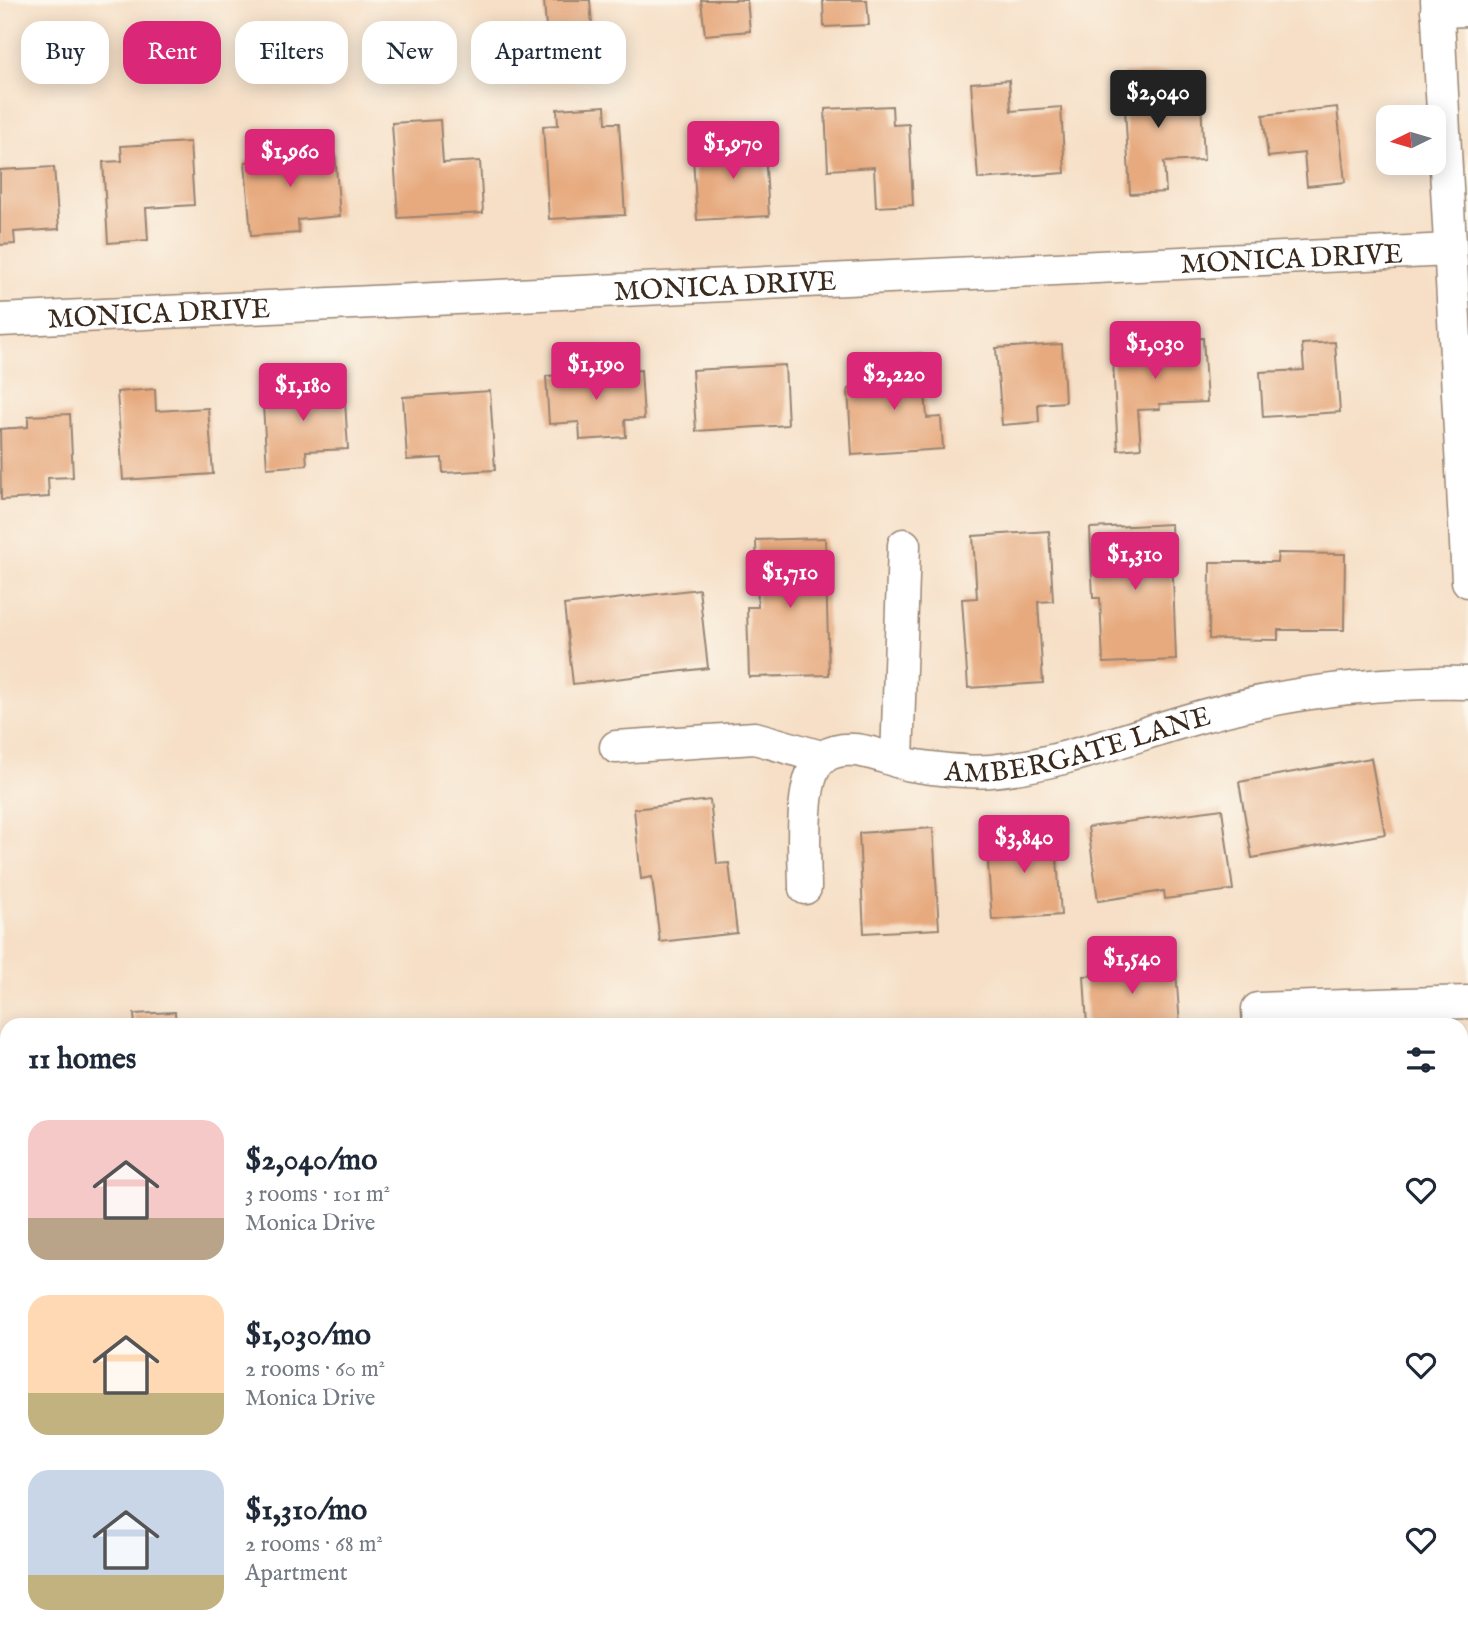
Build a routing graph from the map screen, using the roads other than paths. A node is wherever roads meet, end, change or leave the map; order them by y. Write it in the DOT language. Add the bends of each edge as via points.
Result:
graph roads {
  1 [pos="1447,7"];
  2 [pos="1450,250"];
  3 [pos="0,320"];
  4 [pos="904,545"];
  5 [pos="1468,581"];
  6 [pos="1468,683"];
  7 [pos="616,747"];
  8 [pos="821,758"];
  9 [pos="897,761"];
  10 [pos="805,888"];
  11 [pos="1468,1002"];
  12 [pos="1259,1018"];
  1 -- 2 [label="street"];
  2 -- 3 [label="street, MONICA DRIVE"];
  2 -- 5 [label="street"];
  4 -- 9 [label="street"];
  6 -- 9 [label="street, AMBERGATE LANE" via="1352,688 1263,702 1059,761 1001,769 962,771"];
  7 -- 8 [label="street" via="755,738"];
  8 -- 9 [label="street, AMBERGATE LANE" via="840,748"];
  8 -- 10 [label="street" via="804,796"];
  11 -- 12 [label="street" via="1258,1009"];
}
